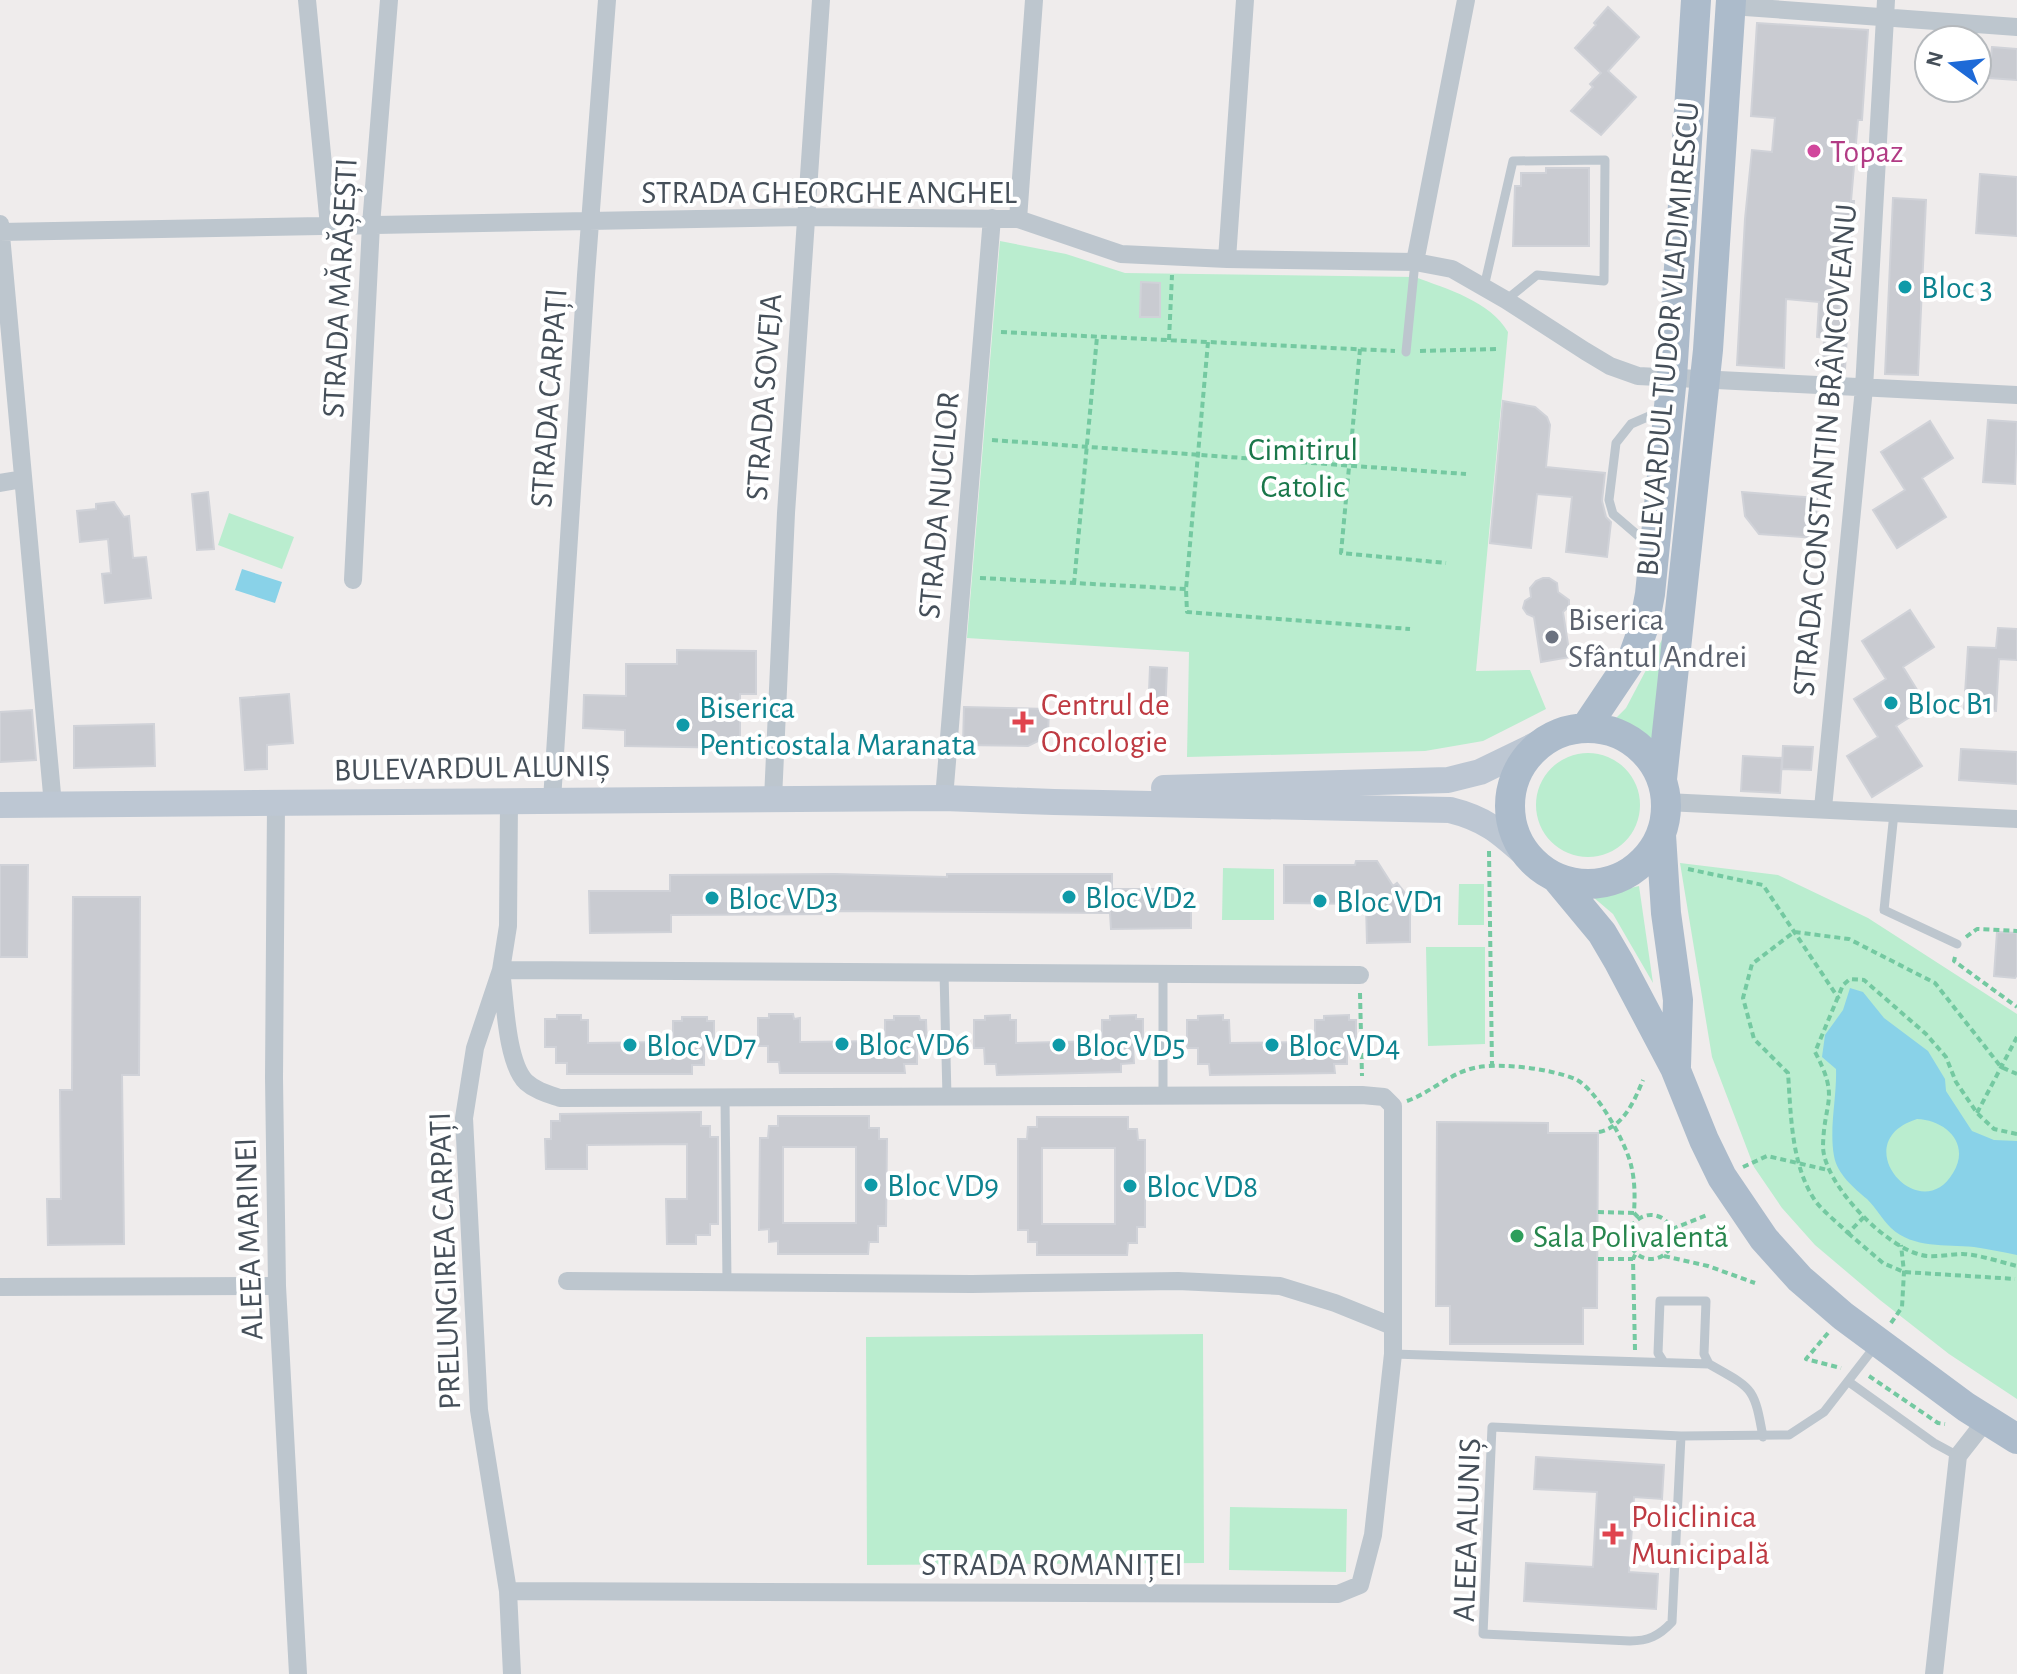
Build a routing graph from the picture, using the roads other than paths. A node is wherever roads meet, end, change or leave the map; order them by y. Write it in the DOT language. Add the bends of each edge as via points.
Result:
graph roads {
  1 [pos="307,0"];
  2 [pos="389,0"];
  3 [pos="607,0"];
  4 [pos="821,0"];
  5 [pos="1034,0"];
  6 [pos="1245,0"];
  7 [pos="1466,0"];
  8 [pos="1696,0"];
  9 [pos="1731,3"];
  10 [pos="1885,9"];
  11 [pos="2017,27"];
  12 [pos="804,217"];
  13 [pos="992,218"];
  14 [pos="1018,219"];
  15 [pos="590,221"];
  16 [pos="0,224"];
  17 [pos="371,225"];
  18 [pos="329,226"];
  19 [pos="0,232"];
  20 [pos="1227,259"];
  21 [pos="1415,262"];
  22 [pos="1484,287"];
  23 [pos="1506,300"];
  24 [pos="1406,352"];
  25 [pos="1672,377"];
  26 [pos="1704,378"];
  27 [pos="1864,388"];
  28 [pos="2017,395"];
  29 [pos="1668,408"];
  30 [pos="23,479"];
  31 [pos="0,483"];
  32 [pos="1656,551"];
  33 [pos="353,580"];
  34 [pos="1572,730"];
  35 [pos="1664,790"];
  36 [pos="944,798"];
  37 [pos="773,799"];
  38 [pos="509,800"];
  39 [pos="552,800"];
  40 [pos="276,803"];
  41 [pos="0,805"];
  42 [pos="53,805"];
  43 [pos="1823,808"];
  44 [pos="1894,813"];
  45 [pos="2017,819"];
  46 [pos="1662,849"];
  47 [pos="1547,872"];
  48 [pos="1957,944"];
  49 [pos="501,970"];
  50 [pos="944,972"];
  51 [pos="1163,973"];
  52 [pos="1360,975"];
  53 [pos="1675,1068"];
  54 [pos="1163,1096"];
  55 [pos="947,1097"];
  56 [pos="725,1098"];
  57 [pos="567,1281"];
  58 [pos="727,1282"];
  59 [pos="277,1286"];
  60 [pos="0,1287"];
  61 [pos="1392,1326"];
  62 [pos="1878,1342"];
  63 [pos="1393,1354"];
  64 [pos="1663,1361"];
  65 [pos="1709,1364"];
  66 [pos="1849,1382"];
  67 [pos="1987,1419"];
  68 [pos="1681,1436"];
  69 [pos="1763,1437"];
  70 [pos="2017,1439"];
  71 [pos="1958,1456"];
  72 [pos="508,1591"];
  73 [pos="298,1674"];
  74 [pos="512,1674"];
  75 [pos="1934,1674"];
  1 -- 18 [label="street"];
  2 -- 17 [label="street, STRADA MĂRĂȘEȘTI"];
  3 -- 15 [label="street, STRADA CARPAȚI"];
  4 -- 12 [label="street, STRADA SOVEJA"];
  5 -- 14 [label="street"];
  6 -- 20 [label="street"];
  7 -- 21 [label="street"];
  8 -- 25 [label="main road, BULEVARDUL TUDOR VLADIMIRESCU"];
  9 -- 10 [label="street"];
  9 -- 26 [label="main road, BULEVARDUL TUDOR VLADIMIRESCU"];
  10 -- 11 [label="street"];
  10 -- 27 [label="street, STRADA CONSTANTIN BRÂNCOVEANU"];
  12 -- 13 [label="street, STRADA GHEORGHE ANGHEL"];
  12 -- 15 [label="street, STRADA GHEORGHE ANGHEL"];
  12 -- 37 [label="street, STRADA SOVEJA"];
  13 -- 14 [label="street, STRADA GHEORGHE ANGHEL"];
  13 -- 36 [label="street, STRADA NUCILOR"];
  14 -- 20 [label="street, STRADA GHEORGHE ANGHEL" via="1121,254"];
  15 -- 17 [label="street, STRADA GHEORGHE ANGHEL"];
  15 -- 39 [label="street, STRADA CARPAȚI"];
  16 -- 19 [label="street"];
  17 -- 18 [label="street, STRADA GHEORGHE ANGHEL"];
  17 -- 33 [label="street, STRADA MĂRĂȘEȘTI"];
  18 -- 19 [label="street, STRADA GHEORGHE ANGHEL"];
  19 -- 30 [label="street"];
  20 -- 21 [label="street, STRADA GHEORGHE ANGHEL"];
  21 -- 22 [label="street, STRADA GHEORGHE ANGHEL" via="1452,269"];
  21 -- 24 [label="lane"];
  22 -- 23 [label="street, STRADA GHEORGHE ANGHEL"];
  22 -- 23 [label="lane" via="1513,161 1605,160 1604,281 1537,275"];
  23 -- 25 [label="street, STRADA GHEORGHE ANGHEL" via="1610,366 1638,376"];
  25 -- 26 [label="street, STRADA GHEORGHE ANGHEL"];
  25 -- 29 [label="main road, BULEVARDUL TUDOR VLADIMIRESCU"];
  26 -- 27 [label="street, STRADA GHEORGHE ANGHEL"];
  26 -- 35 [label="main road, BULEVARDUL TUDOR VLADIMIRESCU"];
  27 -- 28 [label="street, STRADA GHEORGHE ANGHEL"];
  27 -- 43 [label="street, STRADA CONSTANTIN BRÂNCOVEANU"];
  29 -- 32 [label="main road, BULEVARDUL TUDOR VLADIMIRESCU"];
  29 -- 32 [label="lane" via="1631,424 1616,443 1609,500 1613,514"];
  30 -- 31 [label="street"];
  30 -- 42 [label="street"];
  32 -- 34 [label="main road, BULEVARDUL TUDOR VLADIMIRESCU" via="1644,626 1633,657"];
  34 -- 35 [label="main road" via="1613,731 1638,745"];
  34 -- 36 [label="main road, BULEVARDUL ALUNIȘ" via="1480,772 1448,780"];
  34 -- 47 [label="main road" via="1532,751 1511,793 1512,824 1525,852"];
  35 -- 43 [label="street"];
  35 -- 46 [label="main road"];
  36 -- 37 [label="main road, BULEVARDUL ALUNIȘ"];
  36 -- 47 [label="main road, BULEVARDUL ALUNIȘ" via="1450,810 1493,826"];
  37 -- 39 [label="main road, BULEVARDUL ALUNIȘ"];
  38 -- 39 [label="main road, BULEVARDUL ALUNIȘ"];
  38 -- 40 [label="main road, BULEVARDUL ALUNIȘ"];
  38 -- 49 [label="street, PRELUNGIREA CARPAȚI" via="508,926"];
  40 -- 42 [label="main road, BULEVARDUL ALUNIȘ"];
  40 -- 59 [label="street, ALEEA MARINEI"];
  41 -- 42 [label="main road, BULEVARDUL ALUNIȘ"];
  43 -- 44 [label="street"];
  44 -- 45 [label="street"];
  44 -- 48 [label="lane" via="1884,910"];
  46 -- 47 [label="main road" via="1615,879 1583,884"];
  46 -- 53 [label="main road" via="1678,1000"];
  47 -- 53 [label="main road" via="1602,933"];
  49 -- 50 [label="street"];
  49 -- 56 [label="street" via="513,1057 523,1079 537,1091 560,1098"];
  49 -- 72 [label="street, PRELUNGIREA CARPAȚI" via="475,1048 464,1118 479,1410"];
  50 -- 51 [label="street"];
  50 -- 55 [label="lane"];
  51 -- 52 [label="street"];
  51 -- 54 [label="lane"];
  53 -- 62 [label="main road" via="1722,1177 1764,1239 1800,1279"];
  54 -- 55 [label="street"];
  54 -- 61 [label="street" via="1362,1095 1384,1097 1393,1106"];
  55 -- 56 [label="street"];
  56 -- 58 [label="lane"];
  57 -- 58 [label="street"];
  58 -- 61 [label="street" via="1178,1281 1280,1286"];
  59 -- 60 [label="street"];
  59 -- 73 [label="street, ALEEA MARINEI"];
  61 -- 63 [label="street"];
  62 -- 66 [label="lane, ALEEA ALUNIȘ"];
  62 -- 67 [label="main road"];
  63 -- 64 [label="lane"];
  63 -- 72 [label="street, STRADA ROMANIȚEI" via="1373,1535 1360,1585 1338,1594"];
  64 -- 65 [label="lane"];
  64 -- 65 [label="lane" via="1658,1353 1660,1301 1706,1301 1704,1354"];
  65 -- 69 [label="lane" via="1748,1387 1757,1403"];
  66 -- 69 [label="lane, ALEEA ALUNIȘ" via="1824,1412 1789,1435"];
  66 -- 71 [label="lane"];
  67 -- 70 [label="main road"];
  67 -- 71 [label="street"];
  68 -- 68 [label="lane, ALEEA ALUNIȘ" via="1672,1622 1661,1634 1630,1641 1483,1634 1492,1427"];
  68 -- 69 [label="lane, ALEEA ALUNIȘ"];
  71 -- 75 [label="street"];
  72 -- 74 [label="street, PRELUNGIREA CARPAȚI"];
}
